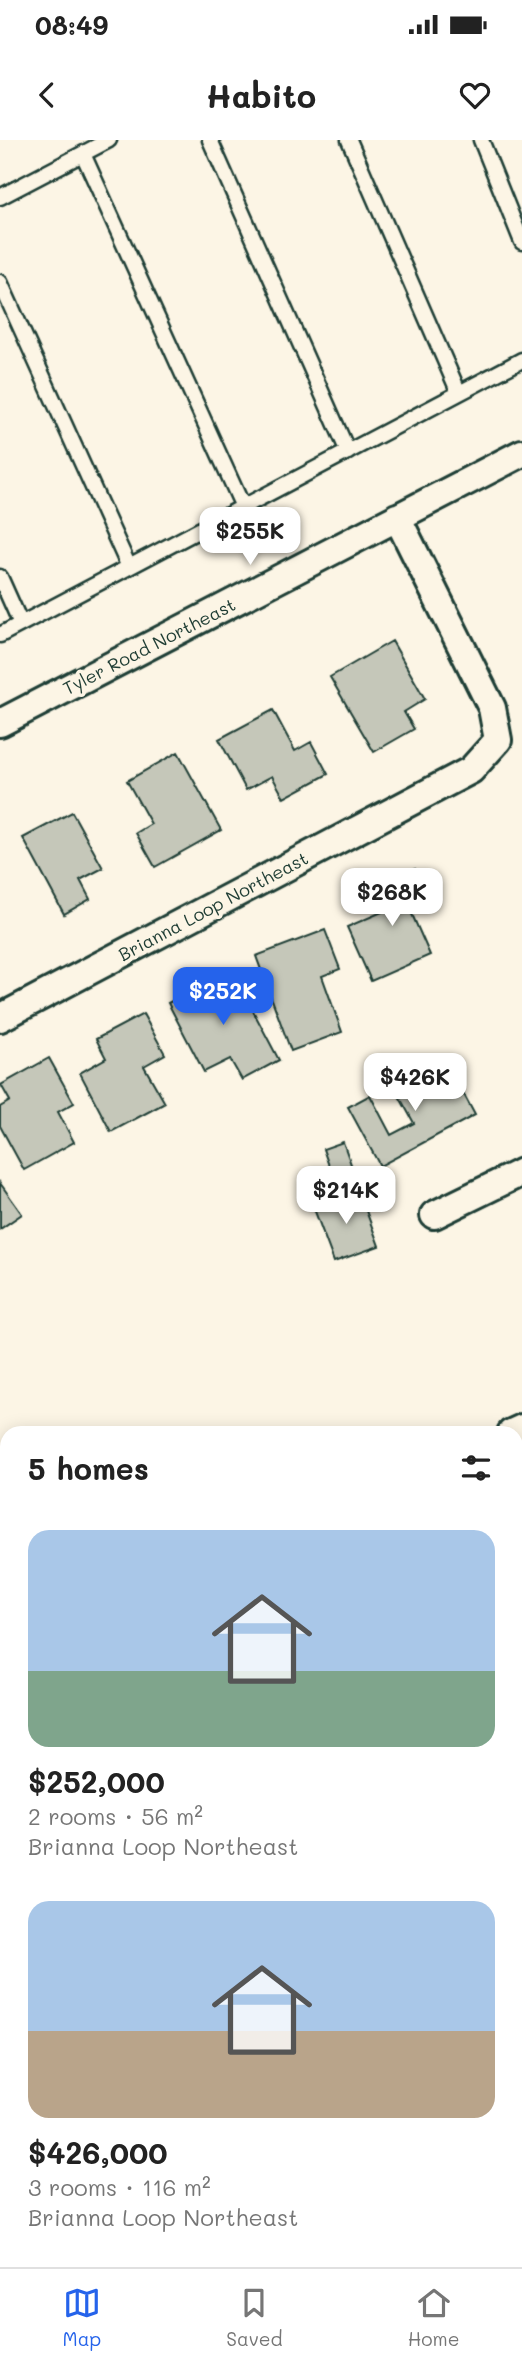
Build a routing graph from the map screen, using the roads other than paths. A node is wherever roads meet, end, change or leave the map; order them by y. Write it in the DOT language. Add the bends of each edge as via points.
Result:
graph roads {
  1 [pos="109,140"];
  2 [pos="210,140"];
  3 [pos="349,140"];
  4 [pos="481,140"];
  5 [pos="83,153"];
  6 [pos="0,197"];
  7 [pos="522,242"];
  8 [pos="0,282"];
  9 [pos="522,360"];
  10 [pos="459,393"];
  11 [pos="348,452"];
  12 [pos="522,453"];
  13 [pos="243,507"];
  14 [pos="397,517"];
  15 [pos="129,567"];
  16 [pos="0,577"];
  17 [pos="21,624"];
  18 [pos="0,635"];
  19 [pos="0,723"];
  20 [pos="0,1018"];
  21 [pos="522,1172"];
  22 [pos="435,1214"];
  1 -- 5 [label="lane"];
  2 -- 11 [label="lane"];
  3 -- 10 [label="lane"];
  4 -- 7 [label="lane"];
  5 -- 6 [label="lane"];
  5 -- 13 [label="lane"];
  8 -- 15 [label="lane"];
  9 -- 10 [label="lane"];
  10 -- 11 [label="lane"];
  11 -- 13 [label="lane"];
  12 -- 14 [label="street, Tyler Road Northeast"];
  13 -- 15 [label="lane"];
  14 -- 19 [label="street, Tyler Road Northeast"];
  14 -- 20 [label="street, Brianna Loop Northeast" via="492,708 498,740 471,770"];
  15 -- 17 [label="lane"];
  16 -- 17 [label="lane"];
  17 -- 18 [label="lane"];
  21 -- 22 [label="street"];
}
